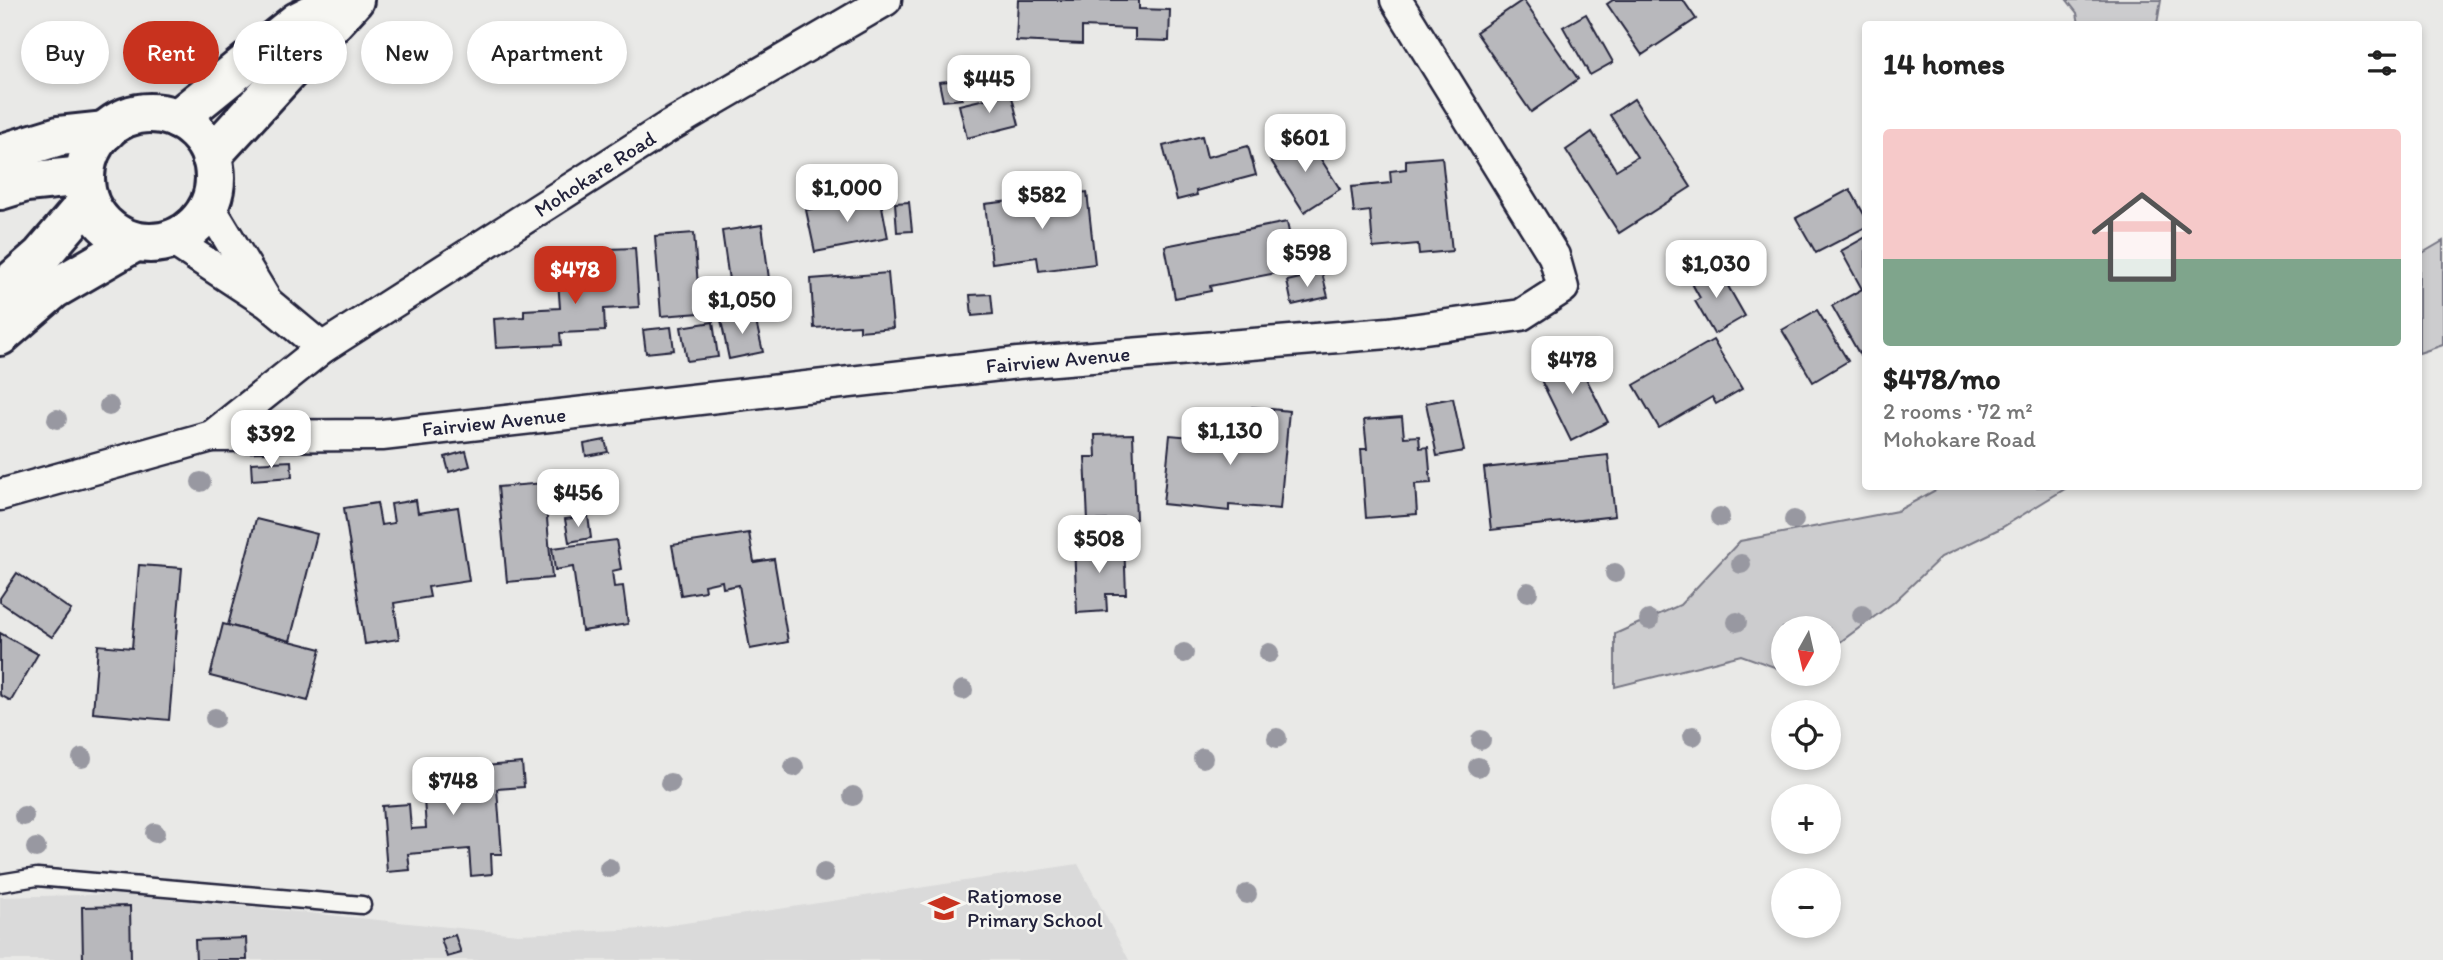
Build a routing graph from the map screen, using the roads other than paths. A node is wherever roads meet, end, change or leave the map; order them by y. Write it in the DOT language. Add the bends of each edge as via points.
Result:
graph roads {
  1 [pos="340,0"];
  2 [pos="354,0"];
  3 [pos="886,0"];
  4 [pos="1396,0"];
  5 [pos="177,119"];
  6 [pos="106,131"];
  7 [pos="0,155"];
  8 [pos="211,156"];
  9 [pos="86,188"];
  10 [pos="0,190"];
  11 [pos="209,206"];
  12 [pos="172,240"];
  13 [pos="135,242"];
  14 [pos="0,292"];
  15 [pos="268,303"];
  16 [pos="0,336"];
  17 [pos="322,348"];
  18 [pos="212,436"];
  19 [pos="0,495"];
  20 [pos="0,883"];
  21 [pos="362,905"];
  1 -- 5 [label="main road" via="297,22"];
  2 -- 8 [label="main road"];
  3 -- 17 [label="street, Mohokare Road" via="666,128"];
  4 -- 18 [label="street, Fairview Avenue" via="1554,256 1563,288 1521,315 1388,332 1018,363 382,435"];
  5 -- 6 [label="main road" via="139,114"];
  5 -- 8 [label="main road" via="192,128"];
  6 -- 7 [label="main road" via="59,136"];
  6 -- 9 [label="main road" via="87,159"];
  8 -- 11 [label="main road" via="215,173"];
  9 -- 10 [label="main road" via="26,182"];
  9 -- 13 [label="main road" via="99,219"];
  9 -- 14 [label="main road" via="41,256"];
  11 -- 12 [label="main road" via="188,232"];
  11 -- 15 [label="street"];
  12 -- 13 [label="main road"];
  12 -- 15 [label="street"];
  13 -- 16 [label="main road" via="54,289"];
  15 -- 17 [label="street"];
  17 -- 18 [label="street, Mohokare Road"];
  18 -- 19 [label="street"];
  20 -- 21 [label="lane" via="37,877"];
}
